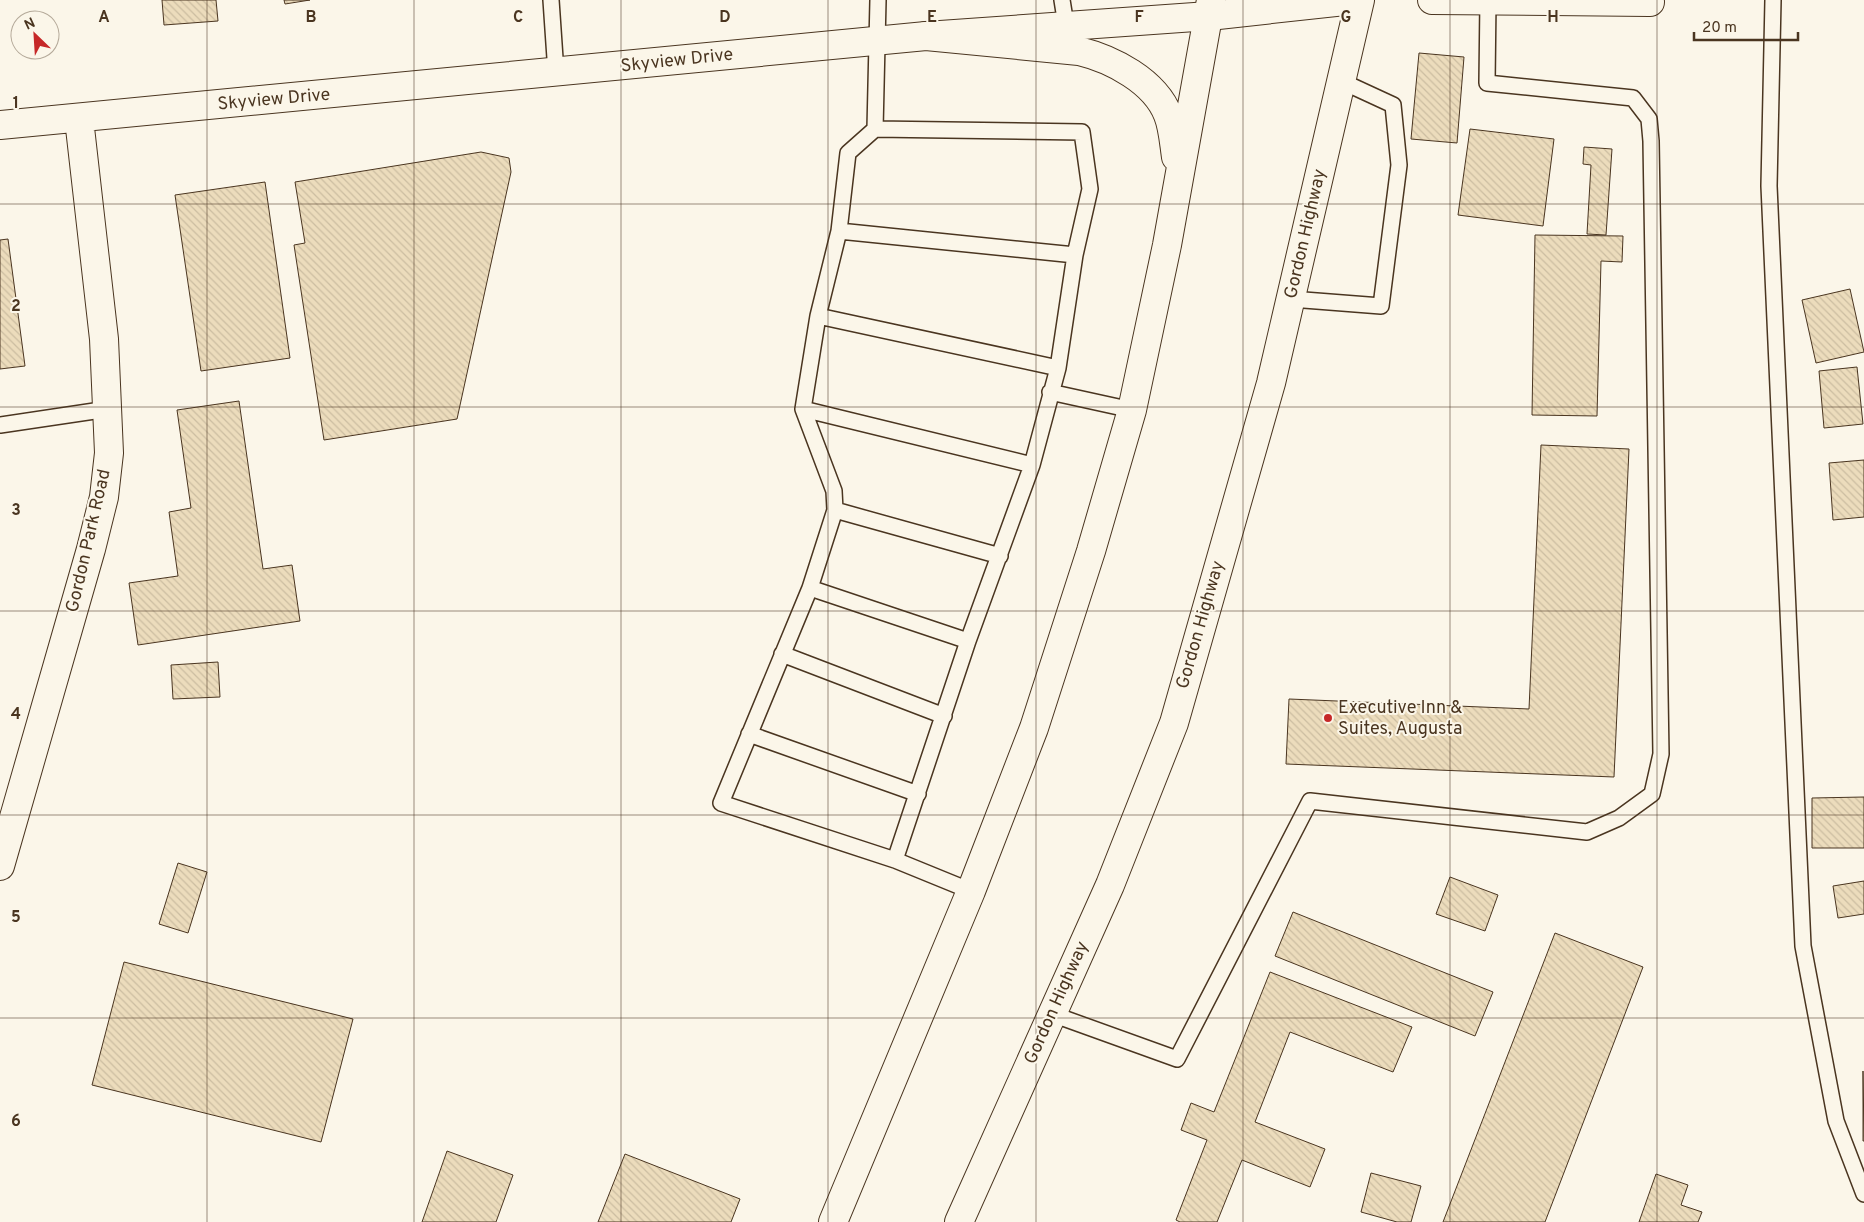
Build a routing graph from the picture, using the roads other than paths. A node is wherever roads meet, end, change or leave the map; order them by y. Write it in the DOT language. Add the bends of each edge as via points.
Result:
graph roads {
  1 [pos="551,0"];
  2 [pos="878,0"];
  3 [pos="1354,0"];
  4 [pos="1360,0"];
  5 [pos="1432,0"];
  6 [pos="1488,0"];
  7 [pos="1773,0"];
  8 [pos="1650,2"];
  9 [pos="1210,8"];
  10 [pos="1064,12"];
  11 [pos="926,36"];
  12 [pos="878,41"];
  13 [pos="556,73"];
  14 [pos="1341,81"];
  15 [pos="79,119"];
  16 [pos="0,126"];
  17 [pos="875,129"];
  18 [pos="1179,178"];
  19 [pos="839,231"];
  20 [pos="1075,255"];
  21 [pos="1291,299"];
  22 [pos="818,316"];
  23 [pos="1058,368"];
  24 [pos="1050,392"];
  25 [pos="108,409"];
  26 [pos="803,410"];
  27 [pos="1132,410"];
  28 [pos="0,425"];
  29 [pos="1032,465"];
  30 [pos="835,510"];
  31 [pos="1000,556"];
  32 [pos="810,588"];
  33 [pos="968,641"];
  34 [pos="782,654"];
  35 [pos="944,716"];
  36 [pos="749,734"];
  37 [pos="918,794"];
  38 [pos="895,860"];
  39 [pos="0,866"];
  40 [pos="972,890"];
  41 [pos="1052,1014"];
  42 [pos="1864,1194"];
  43 [pos="833,1222"];
  44 [pos="959,1222"];
  1 -- 13 [label="lane"];
  2 -- 12 [label="lane"];
  3 -- 9 [label="main road, Skyview Drive"];
  4 -- 14 [label="main road, Gordon Highway"];
  5 -- 6 [label="main road"];
  6 -- 8 [label="main road"];
  6 -- 41 [label="lane" via="1487,84 1634,98 1649,119 1652,141 1661,754 1652,794 1620,818 1587,832 1310,801 1177,1059"];
  7 -- 42 [label="lane" via="1769,186 1803,946 1836,1121"];
  9 -- 10 [label="main road, Skyview Drive"];
  9 -- 18 [label="main road"];
  10 -- 11 [label="main road, Skyview Drive"];
  11 -- 12 [label="main road, Skyview Drive"];
  11 -- 18 [label="main road" via="1079,51 1109,61 1160,98 1169,116"];
  12 -- 13 [label="main road, Skyview Drive"];
  12 -- 17 [label="lane"];
  13 -- 15 [label="main road, Skyview Drive"];
  14 -- 21 [label="main road, Gordon Highway"];
  14 -- 21 [label="lane" via="1393,104 1400,164 1380,306"];
  15 -- 16 [label="main road, Skyview Drive"];
  15 -- 25 [label="main road, Gordon Park Road" via="104,339"];
  17 -- 19 [label="lane" via="848,153"];
  17 -- 20 [label="lane" via="1082,132 1090,189"];
  18 -- 27 [label="main road"];
  19 -- 20 [label="lane"];
  19 -- 22 [label="lane"];
  20 -- 23 [label="lane"];
  21 -- 41 [label="main road, Gordon Highway" via="1271,383 1174,723 1110,885"];
  22 -- 23 [label="lane"];
  22 -- 26 [label="lane"];
  23 -- 24 [label="lane"];
  24 -- 27 [label="lane"];
  24 -- 29 [label="lane"];
  25 -- 28 [label="lane"];
  25 -- 39 [label="main road, Gordon Park Road" via="109,453 104,497"];
  26 -- 29 [label="lane"];
  26 -- 30 [label="lane" via="834,491"];
  27 -- 40 [label="main road" via="1034,728"];
  29 -- 31 [label="lane"];
  30 -- 31 [label="lane"];
  30 -- 32 [label="lane"];
  31 -- 33 [label="lane"];
  32 -- 33 [label="lane"];
  32 -- 34 [label="lane"];
  33 -- 35 [label="lane"];
  34 -- 35 [label="lane"];
  34 -- 36 [label="lane"];
  35 -- 37 [label="lane"];
  36 -- 37 [label="lane"];
  36 -- 38 [label="lane" via="721,803"];
  37 -- 38 [label="lane"];
  38 -- 40 [label="lane"];
  40 -- 43 [label="main road"];
  41 -- 44 [label="main road, Gordon Highway"];
}
